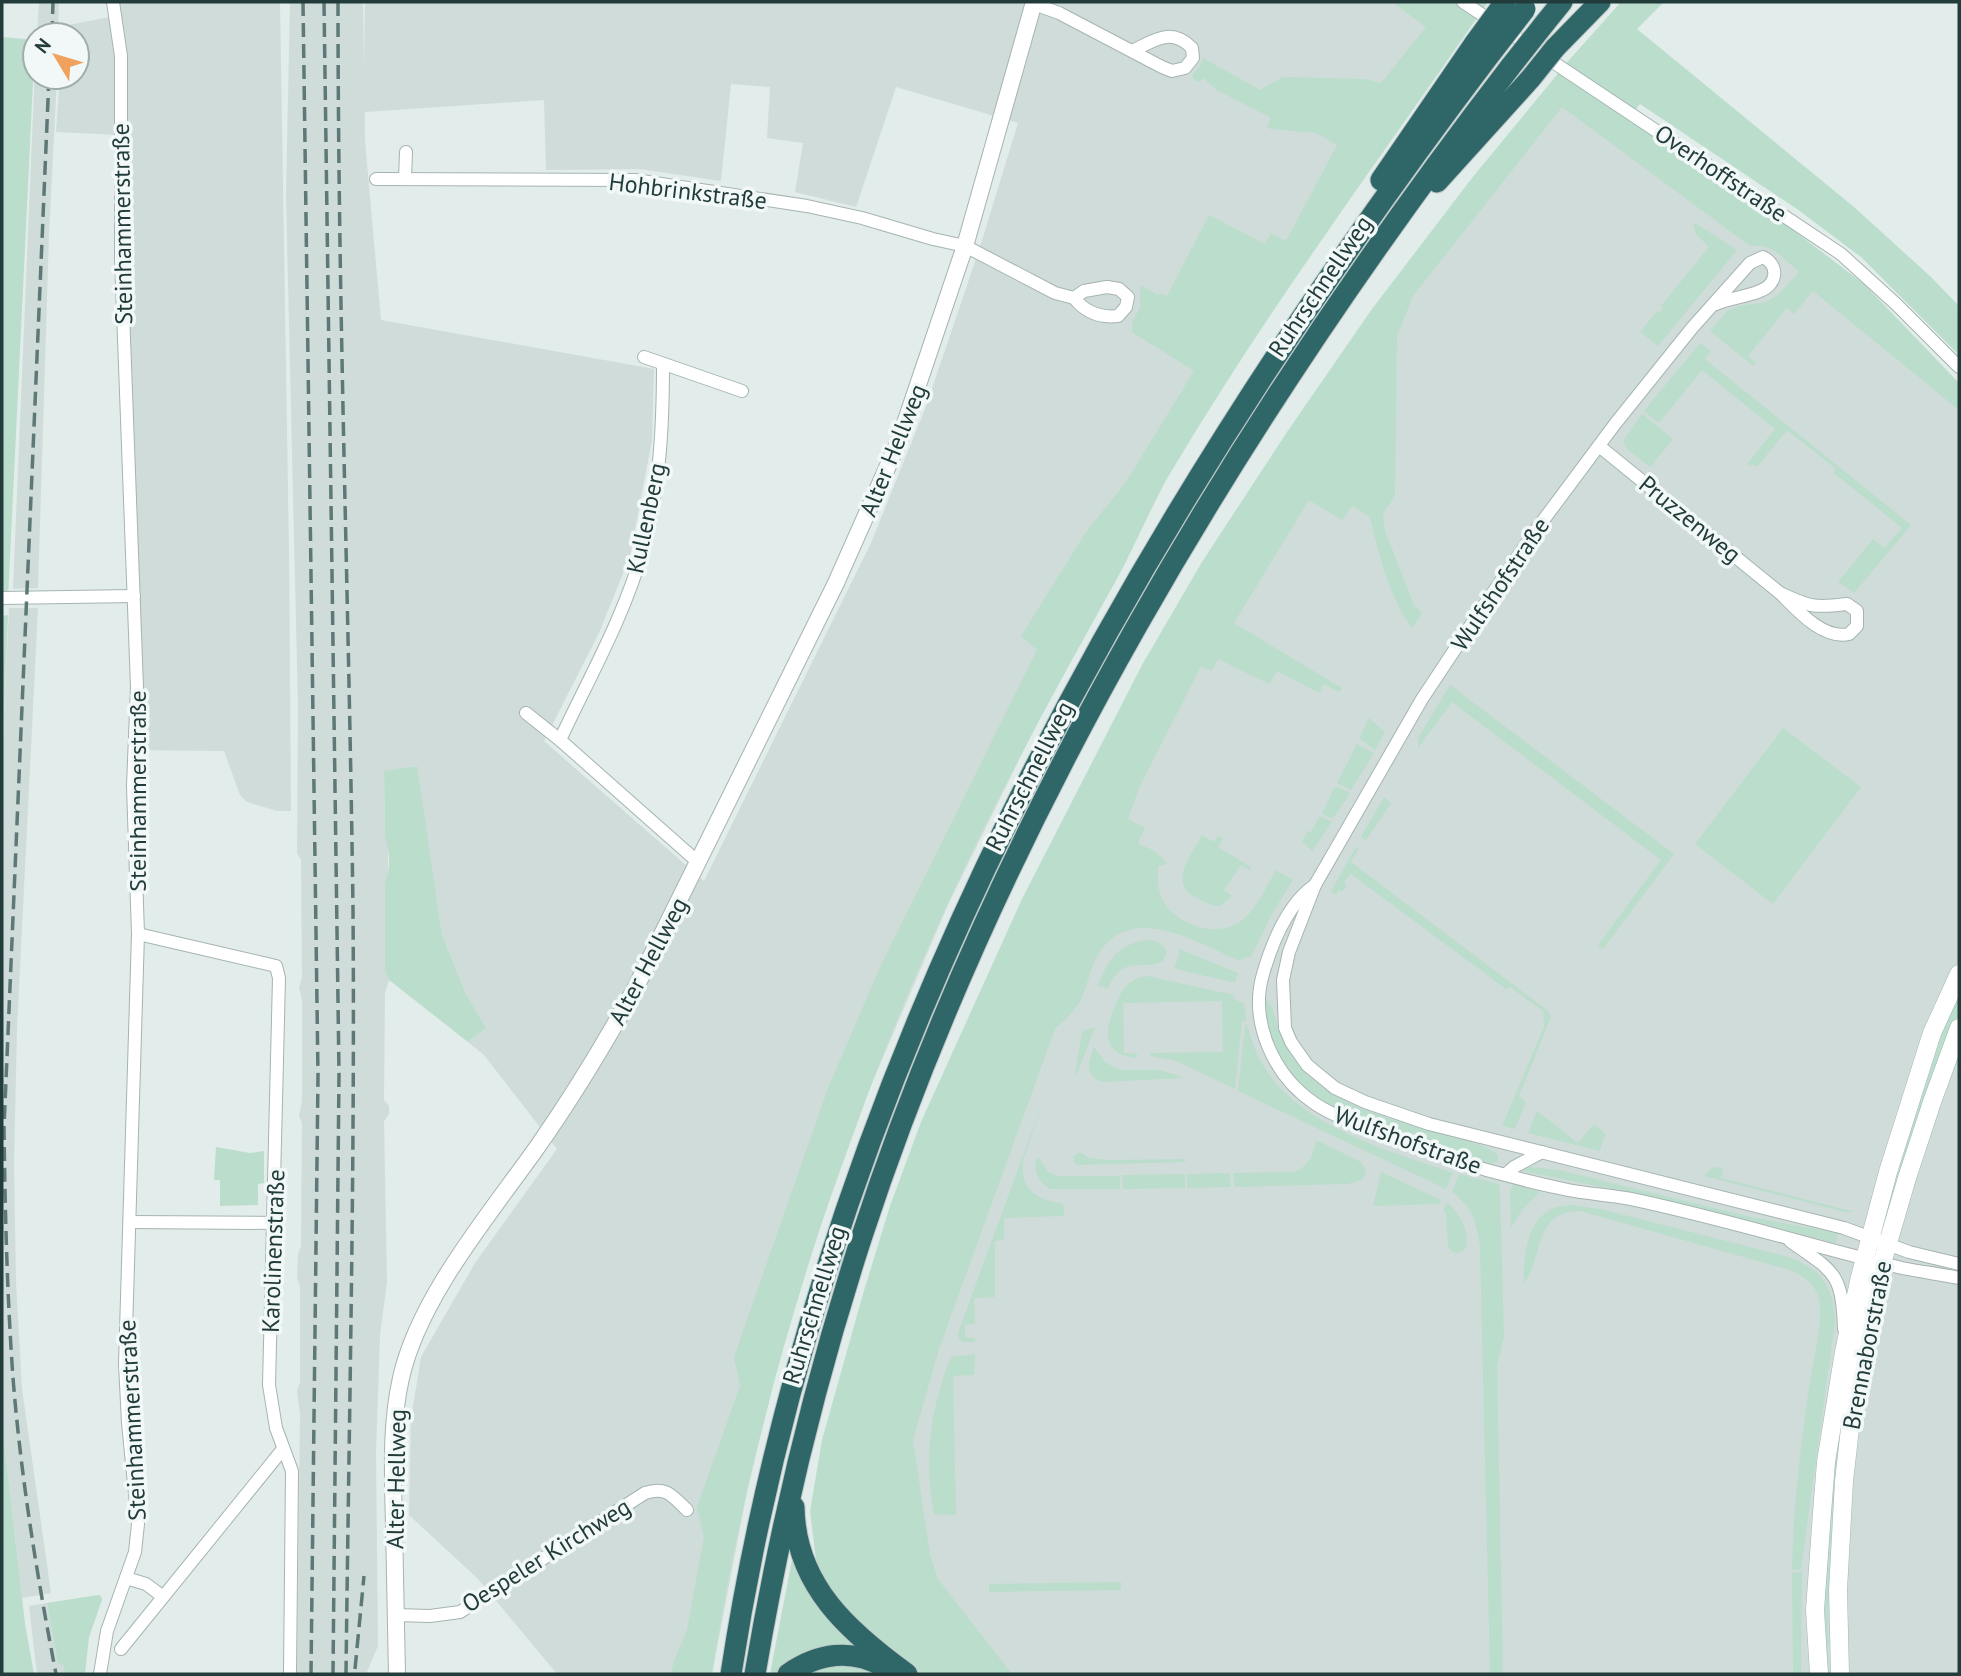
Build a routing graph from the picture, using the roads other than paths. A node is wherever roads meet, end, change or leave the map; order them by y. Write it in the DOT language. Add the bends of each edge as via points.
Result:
graph roads {
  1 [pos="113,2"];
  2 [pos="1463,2"];
  3 [pos="1562,2"];
  4 [pos="1589,2"];
  5 [pos="1600,2"];
  6 [pos="1034,3"];
  7 [pos="1520,4"];
  8 [pos="1562,40"];
  9 [pos="1132,51"];
  10 [pos="406,152"];
  11 [pos="376,179"];
  12 [pos="405,179"];
  13 [pos="965,246"];
  14 [pos="1377,248"];
  15 [pos="1074,298"];
  16 [pos="1716,304"];
  17 [pos="644,357"];
  18 [pos="663,364"];
  19 [pos="1959,367"];
  20 [pos="742,391"];
  21 [pos="1599,446"];
  22 [pos="1780,593"];
  23 [pos="134,596"];
  24 [pos="2,598"];
  25 [pos="526,713"];
  26 [pos="560,740"];
  27 [pos="699,863"];
  28 [pos="1315,885"];
  29 [pos="138,934"];
  30 [pos="1959,974"];
  31 [pos="1959,1028"];
  32 [pos="1542,1152"];
  33 [pos="1506,1174"];
  34 [pos="130,1222"];
  35 [pos="274,1223"];
  36 [pos="1784,1237"];
  37 [pos="1870,1237"];
  38 [pos="1888,1244"];
  39 [pos="1873,1260"];
  40 [pos="1959,1264"];
  41 [pos="1959,1278"];
  42 [pos="1844,1352"];
  43 [pos="283,1449"];
  44 [pos="798,1460"];
  45 [pos="687,1510"];
  46 [pos="126,1578"];
  47 [pos="162,1596"];
  48 [pos="396,1615"];
  49 [pos="121,1649"];
  50 [pos="100,1674"];
  51 [pos="290,1674"];
  52 [pos="397,1674"];
  53 [pos="730,1674"];
  54 [pos="755,1674"];
  55 [pos="788,1674"];
  56 [pos="895,1674"];
  57 [pos="908,1674"];
  58 [pos="1819,1674"];
  59 [pos="1840,1674"];
  1 -- 23 [label="street, Steinhammerstraße" via="121,66 121,258"];
  2 -- 19 [label="street, Overhoffstraße" via="1841,254"];
  3 -- 14 [label="highway, Ruhrschnellweg, bridge"];
  4 -- 8 [label="highway"];
  5 -- 8 [label="highway"];
  6 -- 9 [label="street, Alter Hellweg"];
  6 -- 13 [label="street, Alter Hellweg"];
  7 -- 53 [label="highway, Ruhrschnellweg, bridge" via="1483,48 1215,450 1083,677 998,842 922,1010 852,1191 809,1327 765,1495"];
  8 -- 14 [label="highway, bridge"];
  10 -- 12 [label="street"];
  11 -- 12 [label="street, Hohbrinkstraße"];
  12 -- 13 [label="street, Hohbrinkstraße" via="635,180 824,209"];
  13 -- 15 [label="street" via="1055,293"];
  13 -- 27 [label="street, Alter Hellweg" via="880,486"];
  14 -- 44 [label="highway, Ruhrschnellweg" via="1294,370 1173,566 1090,714 1007,879 936,1038 888,1161 840,1307"];
  16 -- 16 [label="street, Wulfshofstraße" via="1762,290 1773,280 1774,267 1763,257 1754,260"];
  16 -- 21 [label="street, Wulfshofstraße"];
  17 -- 18 [label="street"];
  18 -- 20 [label="street"];
  18 -- 26 [label="street, Kullenberg" via="662,438 644,548 629,592"];
  21 -- 22 [label="street, Pruzzenweg"];
  21 -- 28 [label="street, Wulfshofstraße" via="1422,699"];
  22 -- 22 [label="street, Pruzzenweg" via="1831,635 1849,634 1857,626 1857,611 1847,604 1815,607"];
  23 -- 24 [label="street"];
  23 -- 29 [label="street, Steinhammerstraße"];
  25 -- 26 [label="street"];
  26 -- 27 [label="street"];
  27 -- 48 [label="street, Alter Hellweg" via="607,1038 452,1269 409,1352 394,1434"];
  28 -- 32 [label="street, Wulfshofstraße" via="1283,981 1285,1028 1307,1065 1328,1084 1365,1102 1429,1124"];
  28 -- 33 [label="street, Wulfshofstraße" via="1302,894 1279,932 1261,979 1262,1027 1279,1069 1326,1111 1395,1140"];
  29 -- 34 [label="street, Steinhammerstraße"];
  29 -- 35 [label="street, Karolinenstraße" via="276,966"];
  30 -- 37 [label="main road, Brennaborstraße" via="1928,1044"];
  31 -- 38 [label="main road, Brennaborstraße"];
  32 -- 33 [label="street, Wulfshofstraße"];
  32 -- 37 [label="street, Wulfshofstraße"];
  33 -- 36 [label="street, Wulfshofstraße"];
  34 -- 35 [label="street"];
  34 -- 46 [label="street, Steinhammerstraße" via="125,1364 138,1524"];
  35 -- 43 [label="street, Karolinenstraße" via="270,1385"];
  36 -- 39 [label="street, Wulfshofstraße"];
  36 -- 42 [label="street, Brennaborstraße" via="1836,1278 1843,1302"];
  37 -- 38 [label="street, Wulfshofstraße"];
  37 -- 39 [label="main road, Brennaborstraße"];
  38 -- 39 [label="main road, Brennaborstraße"];
  38 -- 40 [label="street, Wulfshofstraße"];
  39 -- 41 [label="street, Wulfshofstraße"];
  39 -- 42 [label="main road, Brennaborstraße"];
  39 -- 59 [label="main road, Brennaborstraße" via="1844,1481 1838,1590"];
  42 -- 58 [label="main road, Brennaborstraße" via="1822,1513 1815,1609"];
  43 -- 47 [label="street"];
  43 -- 51 [label="street, Karolinenstraße" via="292,1471"];
  44 -- 54 [label="highway, Ruhrschnellweg"];
  44 -- 57 [label="highway" via="795,1524 813,1583 854,1633"];
  45 -- 48 [label="street, Oespeler Kirchweg" via="667,1492 645,1493 460,1612"];
  46 -- 47 [label="street" via="146,1584"];
  46 -- 50 [label="street, Steinhammerstraße" via="107,1631"];
  47 -- 49 [label="street"];
  48 -- 52 [label="street, Alter Hellweg"];
  55 -- 56 [label="highway" via="814,1659 844,1655 862,1656"];
}
